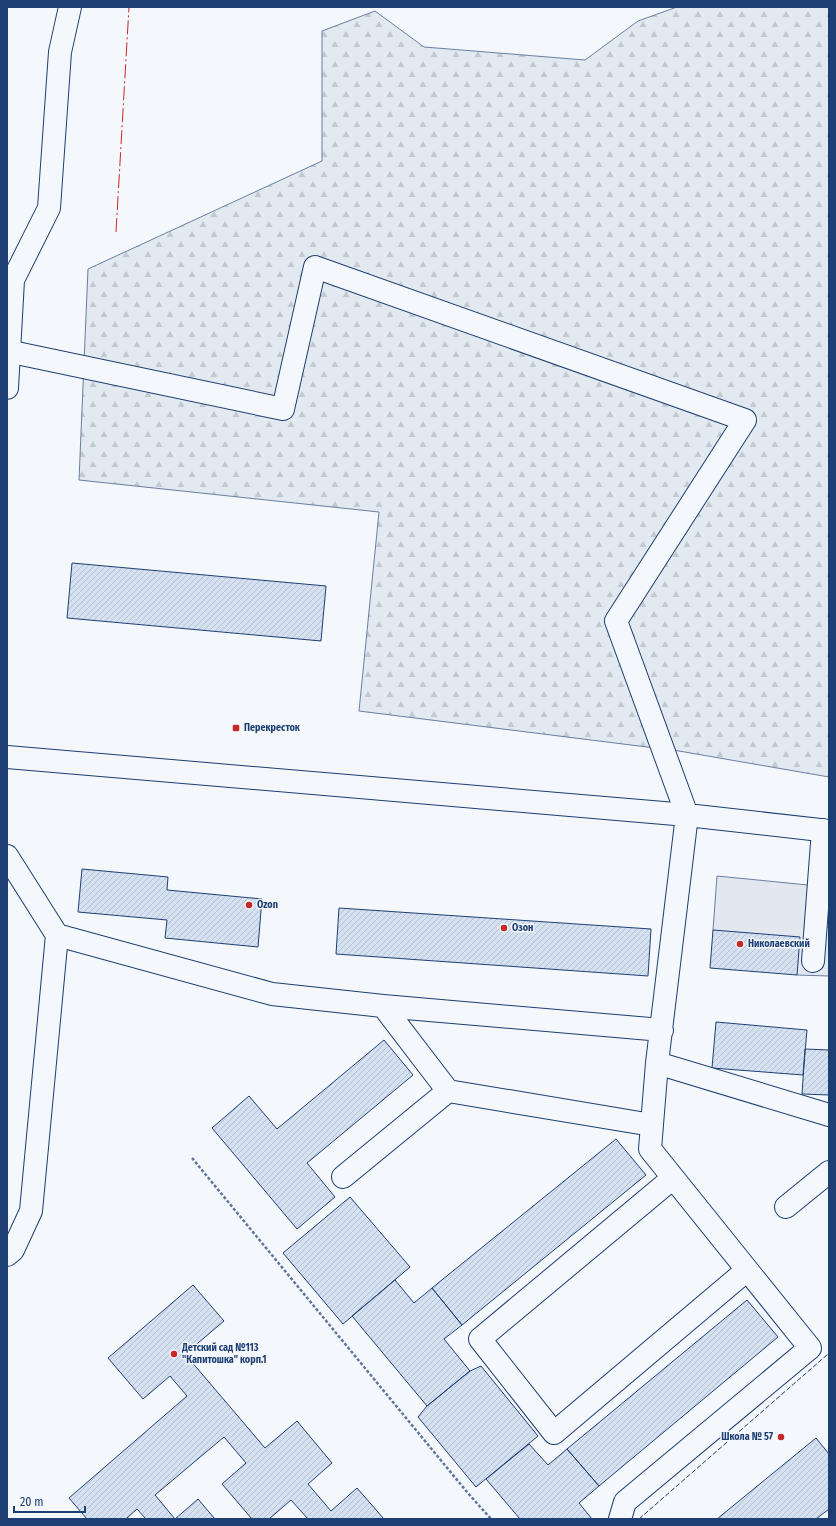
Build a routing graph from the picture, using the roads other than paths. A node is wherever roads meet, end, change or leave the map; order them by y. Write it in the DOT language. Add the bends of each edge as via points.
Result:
graph roads {
  1 [pos="70,7"];
  2 [pos="8,351"];
  3 [pos="7,388"];
  4 [pos="7,757"];
  5 [pos="687,814"];
  6 [pos="826,831"];
  7 [pos="7,856"];
  8 [pos="57,935"];
  9 [pos="813,961"];
  10 [pos="383,1006"];
  11 [pos="662,1030"];
  12 [pos="657,1063"];
  13 [pos="448,1091"];
  14 [pos="829,1115"];
  15 [pos="652,1125"];
  16 [pos="829,1172"];
  17 [pos="343,1177"];
  18 [pos="673,1178"];
  19 [pos="786,1207"];
  20 [pos="7,1255"];
  21 [pos="747,1270"];
  22 [pos="620,1519"];
  1 -- 2 [label="street" via="60,52 49,208 13,280"];
  2 -- 3 [label="street"];
  2 -- 5 [label="street" via="283,410 315,267 744,420 616,621"];
  4 -- 5 [label="street"];
  5 -- 6 [label="street"];
  5 -- 11 [label="street"];
  6 -- 9 [label="street"];
  7 -- 8 [label="street"];
  8 -- 10 [label="street" via="272,994"];
  8 -- 20 [label="street" via="30,1211 13,1250"];
  10 -- 11 [label="street"];
  10 -- 13 [label="street"];
  11 -- 12 [label="street"];
  12 -- 14 [label="street"];
  12 -- 15 [label="street"];
  13 -- 15 [label="street"];
  13 -- 17 [label="street"];
  15 -- 18 [label="street" via="650,1149"];
  16 -- 19 [label="street"];
  18 -- 21 [label="street"];
  18 -- 21 [label="street" via="480,1339 554,1433"];
  21 -- 22 [label="street" via="810,1348 625,1502"];
}
